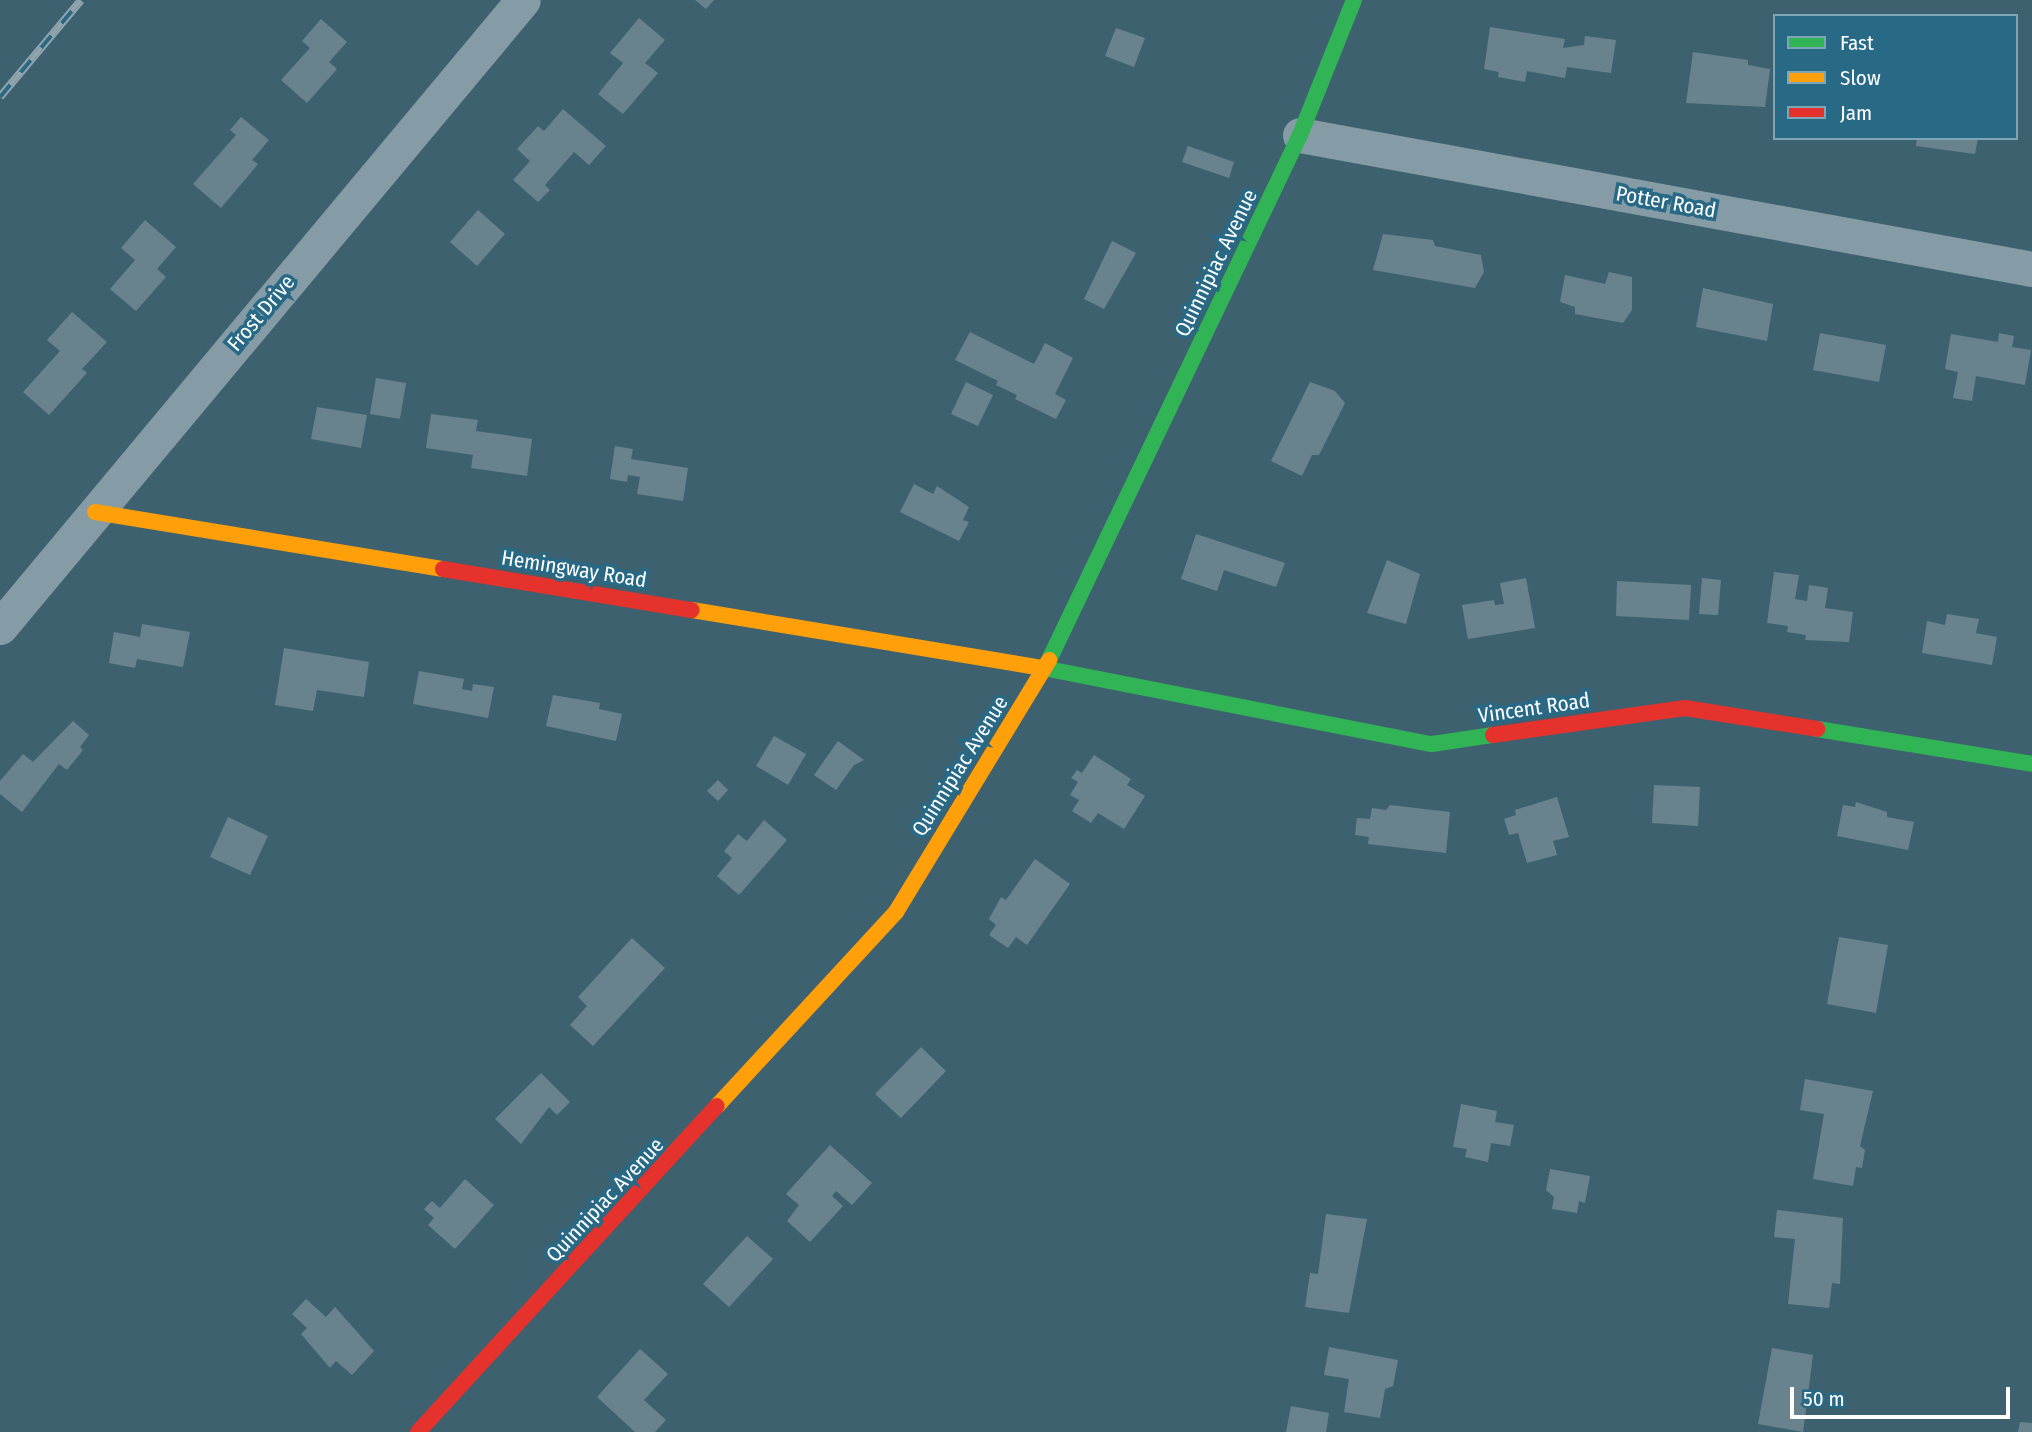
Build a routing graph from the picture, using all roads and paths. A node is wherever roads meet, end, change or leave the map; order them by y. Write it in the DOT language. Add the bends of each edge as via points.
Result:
graph roads {
  1 [pos="523,0"];
  2 [pos="1353,0"];
  3 [pos="1300,135"];
  4 [pos="2032,268"];
  5 [pos="95,512"];
  6 [pos="0,626"];
  7 [pos="1045,668"];
  8 [pos="2032,764"];
  9 [pos="418,1432"];
  1 -- 5 [label="street, Frost Drive"];
  2 -- 3 [label="street, Quinnipiac Avenue"];
  3 -- 4 [label="street, Potter Road"];
  3 -- 7 [label="street, Quinnipiac Avenue"];
  5 -- 6 [label="street, Frost Drive"];
  5 -- 7 [label="street, Hemingway Road"];
  7 -- 8 [label="street, Vincent Road" via="1432,744 1685,708"];
  7 -- 9 [label="street, Quinnipiac Avenue" via="896,912"];
}
